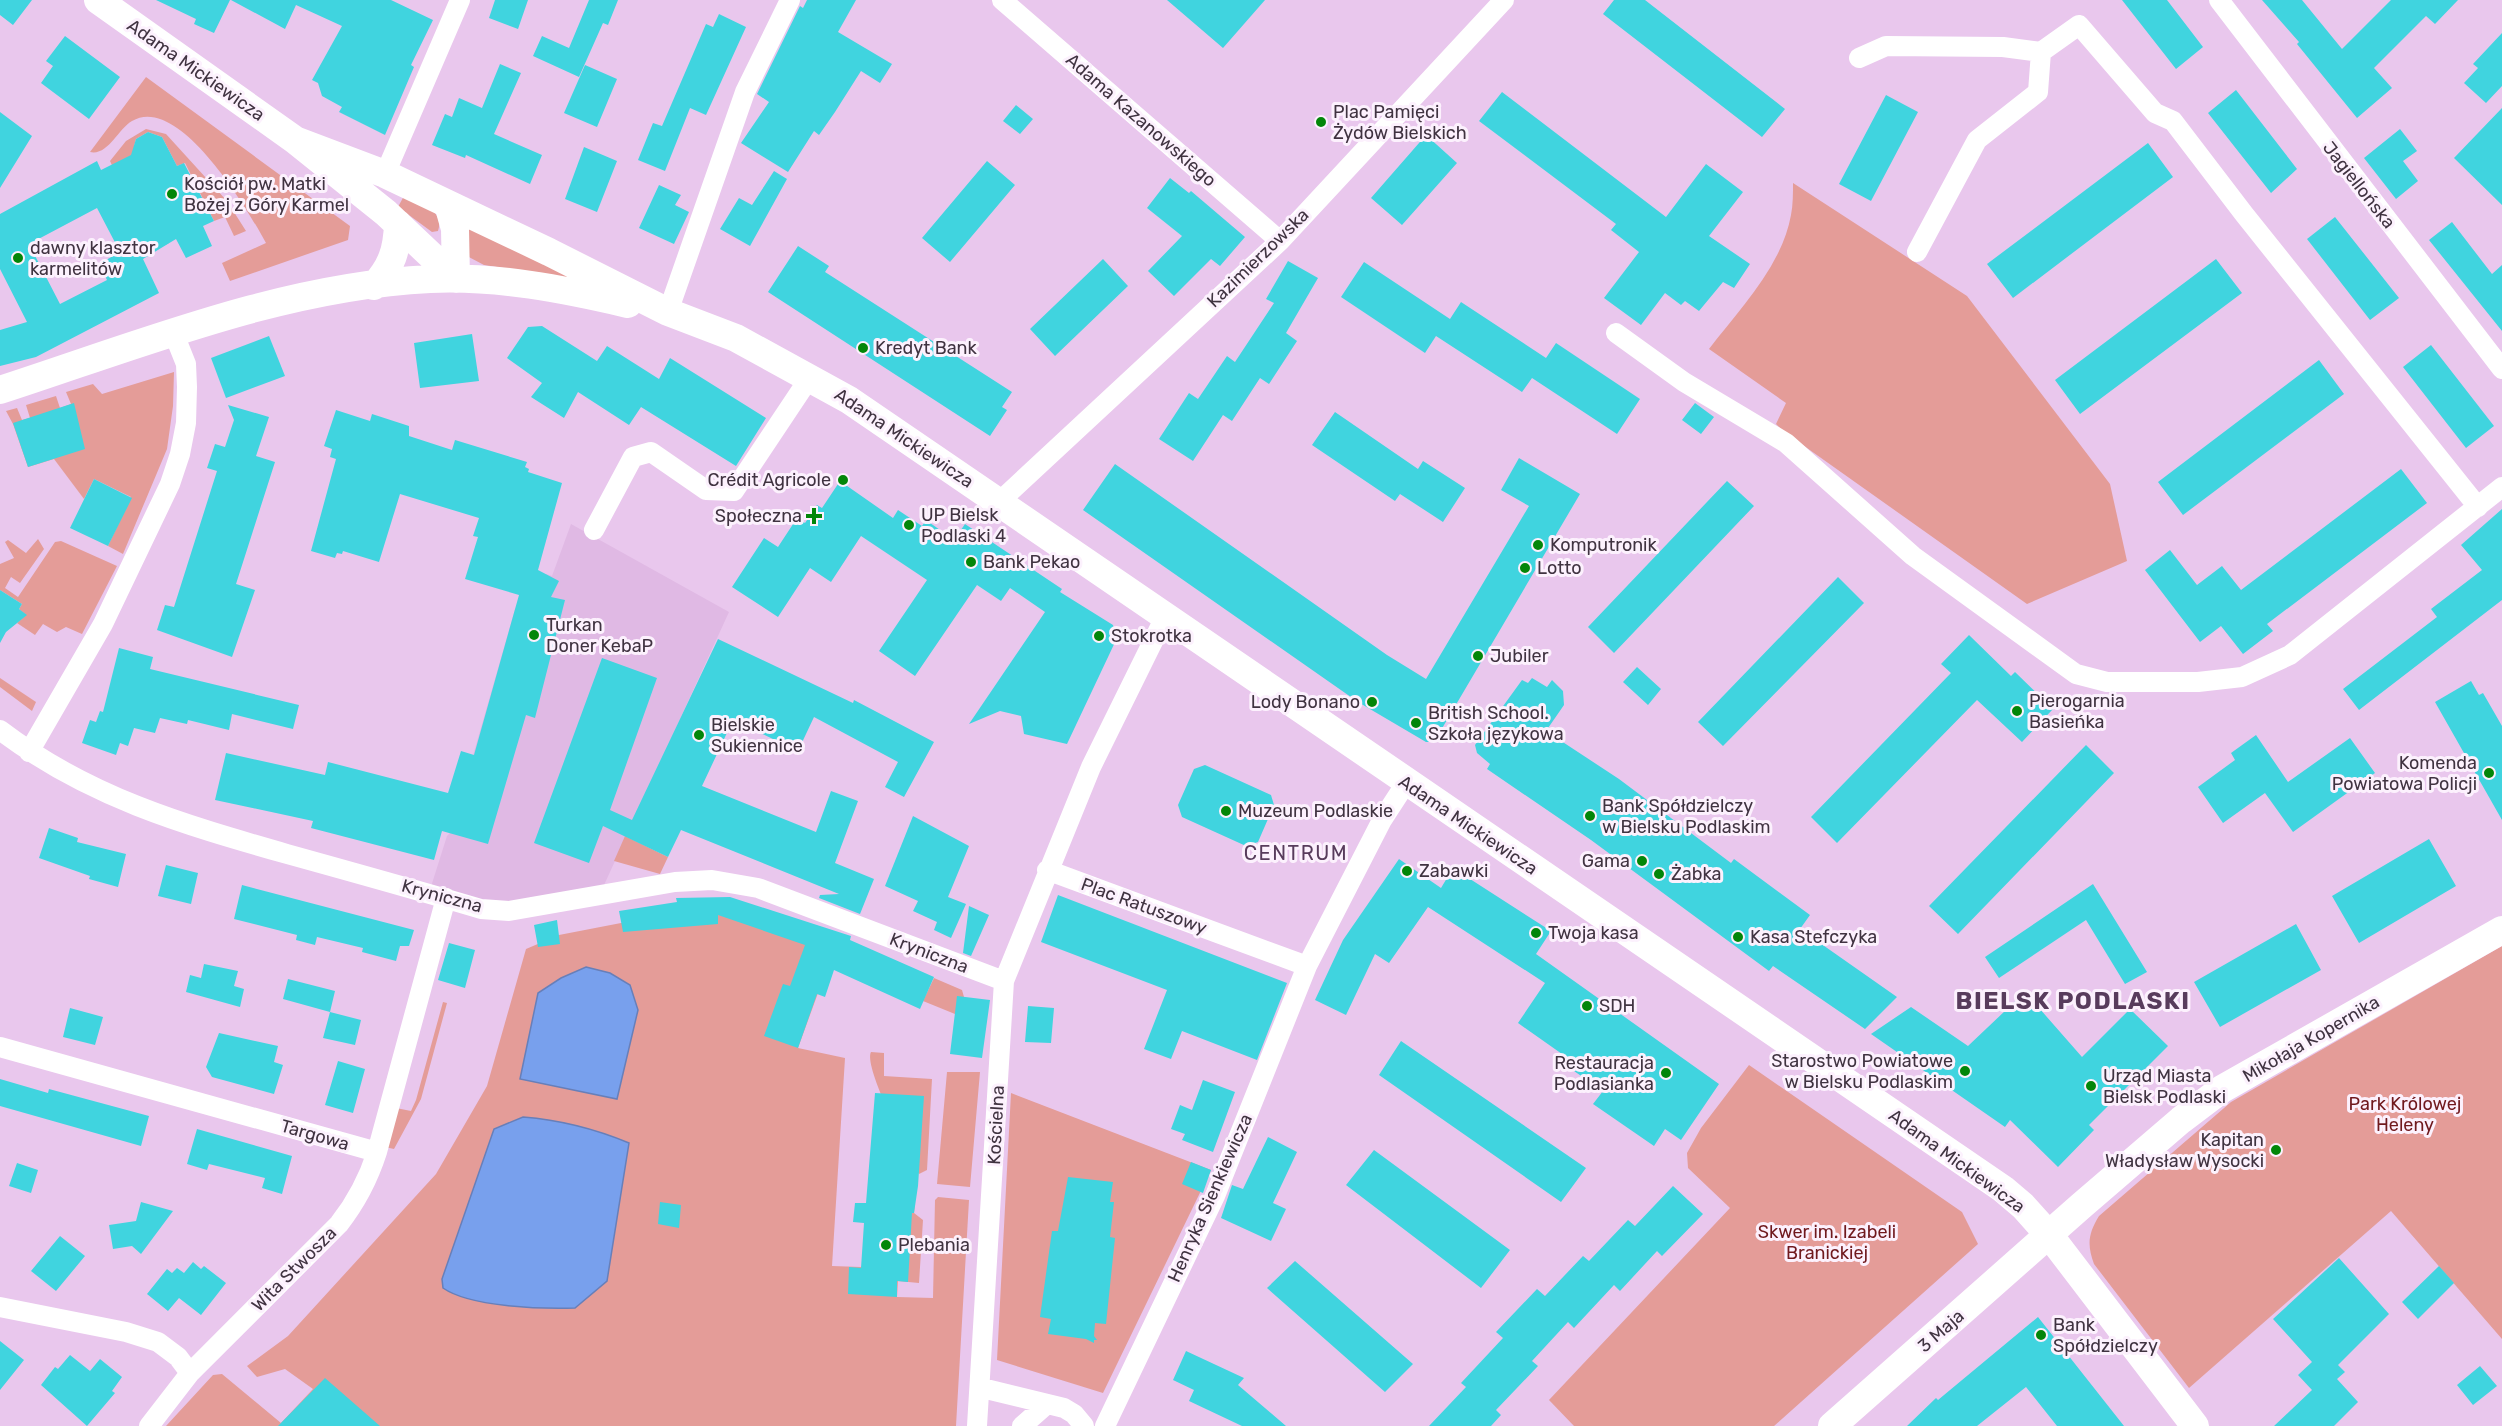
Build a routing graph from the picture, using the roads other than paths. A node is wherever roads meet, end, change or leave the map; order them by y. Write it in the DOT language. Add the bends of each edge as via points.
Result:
graph roads {
  1 [pos="98,0"];
  2 [pos="460,0"];
  3 [pos="790,0"];
  4 [pos="1002,0"];
  5 [pos="1504,0"];
  6 [pos="2220,0"];
  7 [pos="2041,52"];
  8 [pos="1859,58"];
  9 [pos="295,141"];
  10 [pos="385,174"];
  11 [pos="448,204"];
  12 [pos="398,224"];
  13 [pos="1280,241"];
  14 [pos="1917,252"];
  15 [pos="456,279"];
  16 [pos="374,285"];
  17 [pos="668,312"];
  18 [pos="1616,333"];
  19 [pos="174,334"];
  20 [pos="2502,369"];
  21 [pos="810,377"];
  22 [pos="0,390"];
  23 [pos="2502,487"];
  24 [pos="999,502"];
  25 [pos="2478,507"];
  26 [pos="594,530"];
  27 [pos="1165,617"];
  28 [pos="0,730"];
  29 [pos="29,752"];
  30 [pos="1406,783"];
  31 [pos="1047,870"];
  32 [pos="446,898"];
  33 [pos="2502,930"];
  34 [pos="1307,966"];
  35 [pos="1004,981"];
  36 [pos="0,1047"];
  37 [pos="377,1152"];
  38 [pos="2050,1236"];
  39 [pos="0,1307"];
  40 [pos="190,1373"];
  41 [pos="982,1388"];
  42 [pos="1047,1404"];
  43 [pos="148,1426"];
  44 [pos="977,1426"];
  45 [pos="1022,1426"];
  46 [pos="1084,1426"];
  47 [pos="1105,1426"];
  48 [pos="1832,1426"];
  49 [pos="2195,1426"];
  1 -- 9 [label="main road, Adama Mickiewicza"];
  2 -- 10 [label="street"];
  3 -- 17 [label="street" via="745,92"];
  4 -- 13 [label="street, Adama Kazanowskiego"];
  5 -- 13 [label="street, Kazimierzowska"];
  6 -- 20 [label="street, Jagiellońska"];
  7 -- 8 [label="street" via="2003,47 1895,46 1873,50"];
  7 -- 14 [label="street" via="2038,92 1977,140"];
  7 -- 25 [label="street" via="2079,25 2155,113 2173,121"];
  9 -- 10 [label="main road, Adama Mickiewicza"];
  9 -- 12 [label="main road, Adama Mickiewicza"];
  10 -- 11 [label="main road, Adama Mickiewicza"];
  11 -- 15 [label="main road" via="454,230"];
  11 -- 17 [label="main road, Adama Mickiewicza"];
  12 -- 15 [label="main road, Adama Mickiewicza"];
  12 -- 16 [label="main road" via="393,261"];
  13 -- 24 [label="street, Kazimierzowska"];
  15 -- 16 [label="main road"];
  15 -- 17 [label="main road, Adama Mickiewicza" via="538,285"];
  16 -- 19 [label="main road" via="243,312"];
  17 -- 21 [label="main road, Adama Mickiewicza" via="736,338"];
  18 -- 25 [label="street" via="1684,382 1786,443 1913,556 2067,668 2107,682 2198,682 2242,677 2290,655"];
  19 -- 22 [label="main road"];
  19 -- 29 [label="street" via="186,364 187,387 184,434 170,484 103,624"];
  21 -- 24 [label="main road, Adama Mickiewicza"];
  21 -- 26 [label="street" via="734,491 706,490 651,452 633,457"];
  23 -- 25 [label="street"];
  24 -- 27 [label="main road, Adama Mickiewicza"];
  27 -- 30 [label="main road, Adama Mickiewicza"];
  27 -- 31 [label="street" via="1091,767"];
  28 -- 29 [label="street, Kryniczna"];
  29 -- 32 [label="street, Kryniczna" via="83,783 173,821"];
  30 -- 34 [label="street" via="1382,820"];
  30 -- 38 [label="main road, Adama Mickiewicza" via="2003,1189"];
  31 -- 34 [label="street, Plac Ratuszowy"];
  31 -- 35 [label="street, Kościelna"];
  32 -- 35 [label="street, Kryniczna" via="481,909 509,911 675,882 712,880 758,888"];
  32 -- 37 [label="street"];
  33 -- 38 [label="main road, Mikołaja Kopernika" via="2222,1089 2181,1120"];
  34 -- 47 [label="street, Henryka Sienkiewicza" via="1215,1196"];
  35 -- 41 [label="street, Kościelna"];
  36 -- 37 [label="street, Targowa"];
  37 -- 40 [label="street, Wita Stwosza" via="368,1182 339,1224"];
  38 -- 48 [label="main road, 3 Maja"];
  38 -- 49 [label="main road, Adama Mickiewicza"];
  39 -- 40 [label="street" via="158,1342 178,1357"];
  40 -- 43 [label="street, Wita Stwosza"];
  41 -- 42 [label="street"];
  41 -- 44 [label="street, Kościelna"];
  42 -- 45 [label="street"];
  42 -- 46 [label="street" via="1074,1414"];
}
